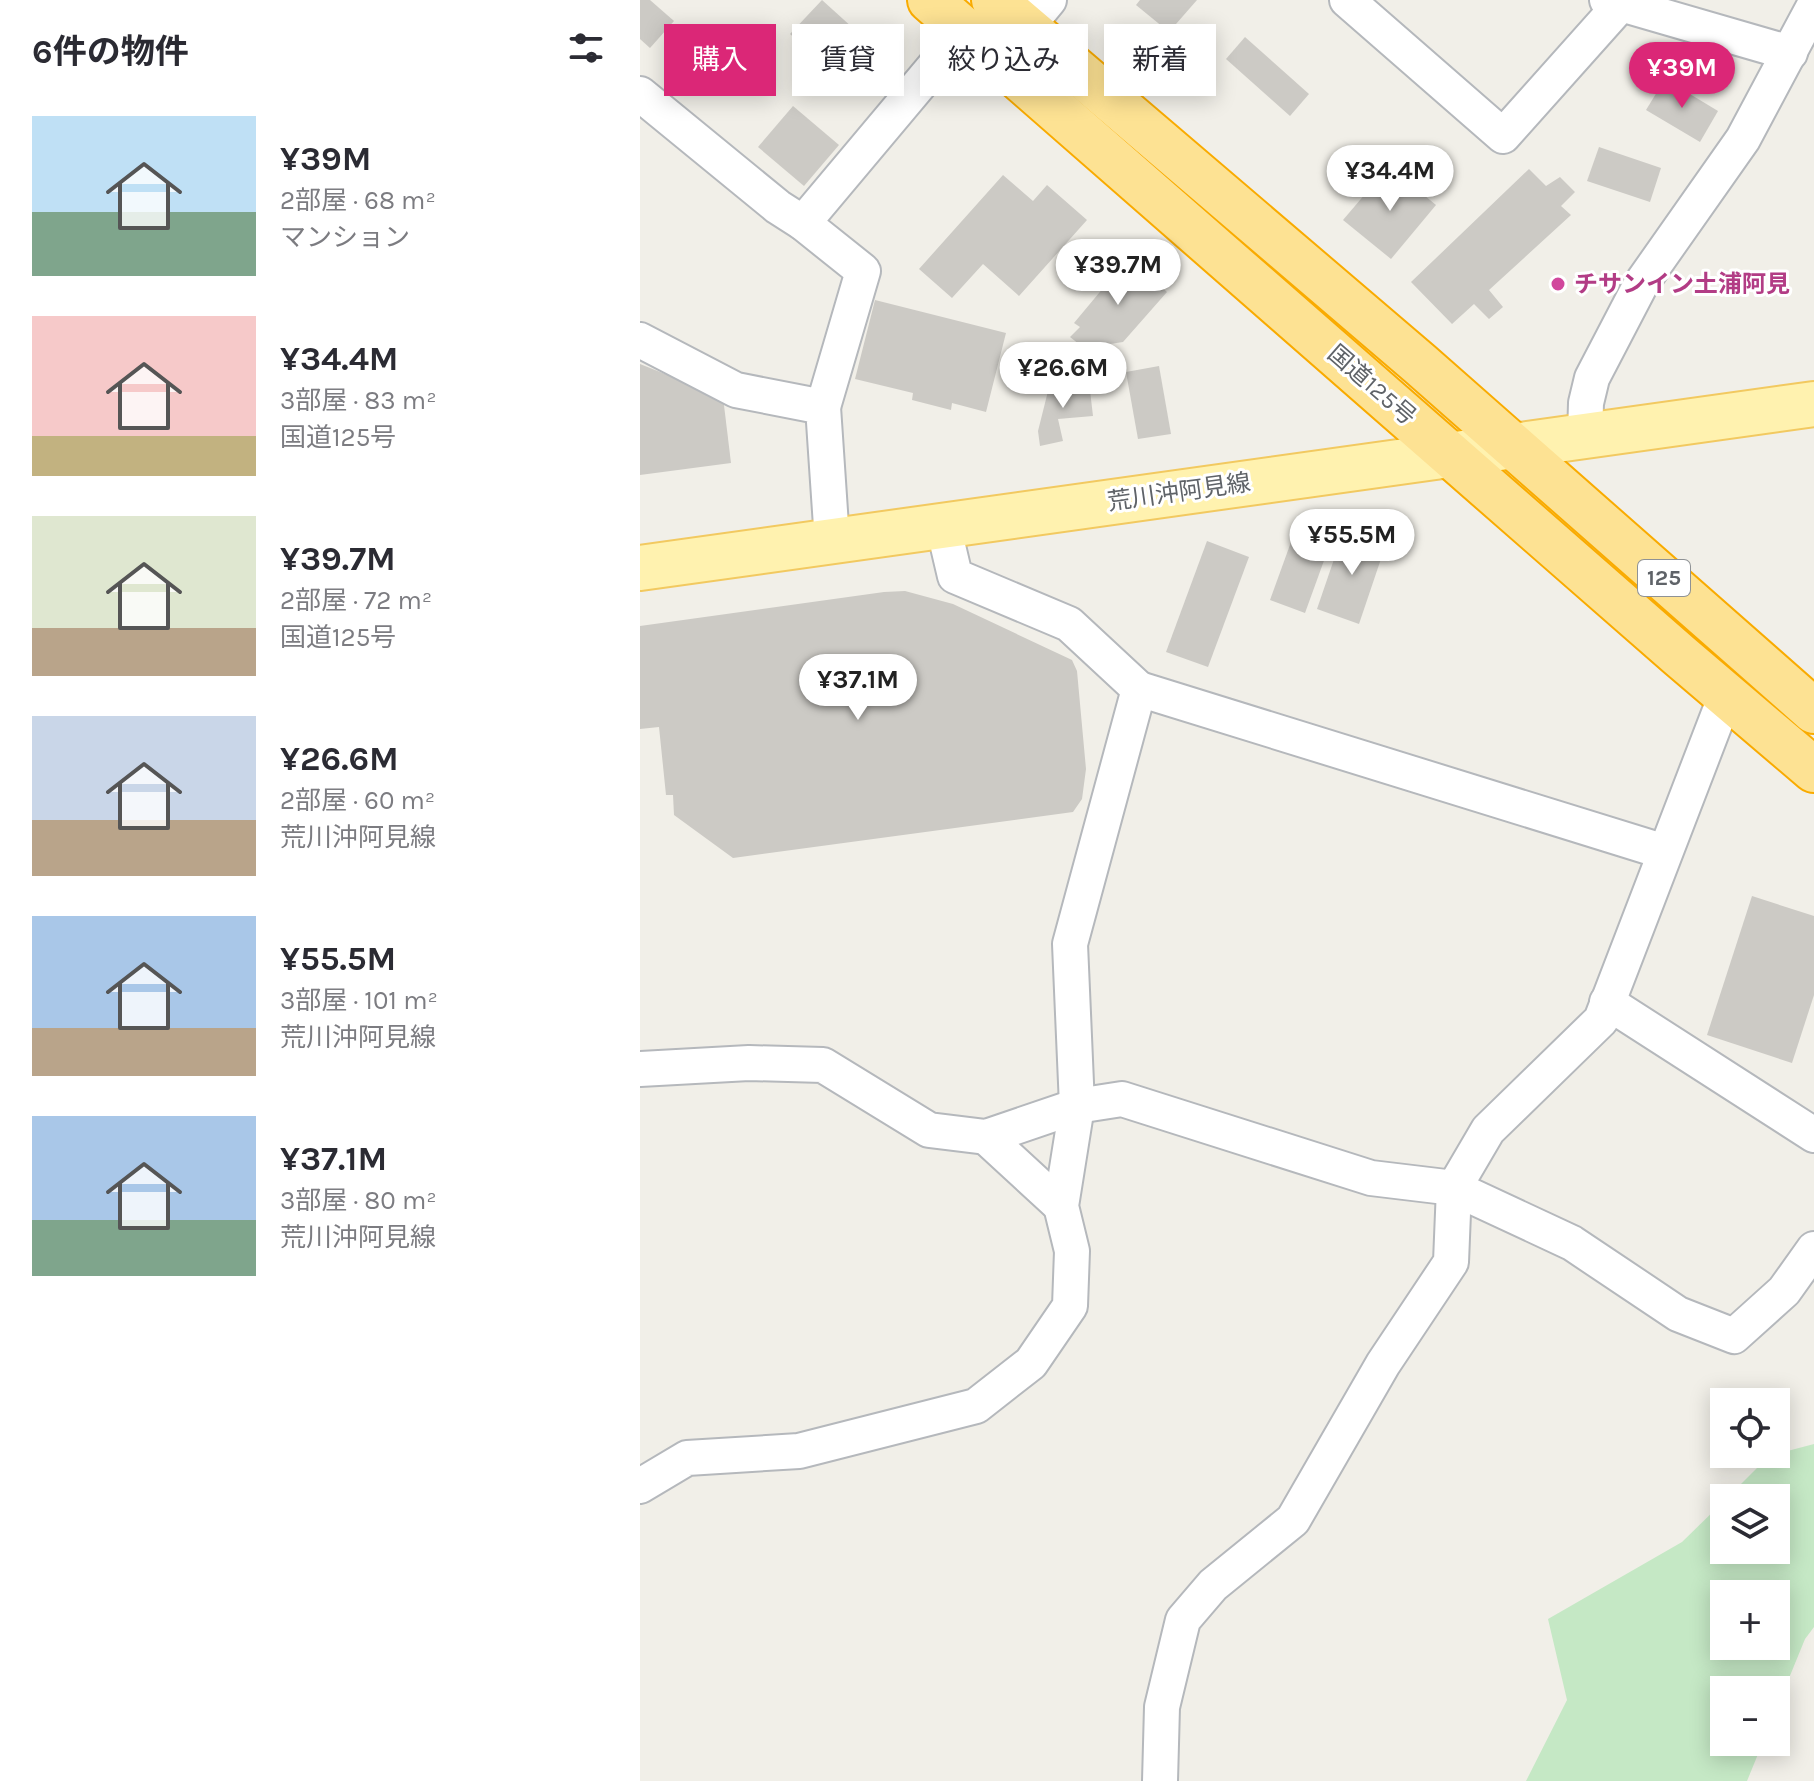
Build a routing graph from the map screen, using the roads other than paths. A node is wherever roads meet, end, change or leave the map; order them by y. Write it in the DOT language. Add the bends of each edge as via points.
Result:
graph roads {
  1 [pos="930,0"];
  2 [pos="1347,0"];
  3 [pos="1614,3"];
  4 [pos="1814,6"];
  5 [pos="1009,15"];
  6 [pos="1790,53"];
  7 [pos="640,94"];
  8 [pos="803,223"];
  9 [pos="640,340"];
  10 [pos="1814,404"];
  11 [pos="823,407"];
  12 [pos="1585,437"];
  13 [pos="1514,446"];
  14 [pos="1450,454"];
  15 [pos="943,525"];
  16 [pos="832,541"];
  17 [pos="640,568"];
  18 [pos="1139,689"];
  19 [pos="1726,695"];
  20 [pos="1814,711"];
  21 [pos="1814,770"];
  22 [pos="1665,852"];
  23 [pos="1607,1002"];
  24 [pos="640,1069"];
  25 [pos="1077,1106"];
  26 [pos="1814,1135"];
  27 [pos="986,1137"];
  28 [pos="1454,1188"];
  29 [pos="1061,1206"];
  30 [pos="1814,1249"];
  31 [pos="640,1486"];
  32 [pos="1160,1781"];
  1 -- 5 [label="highway, 国道125号 / 125"];
  2 -- 3 [label="street" via="1503,136"];
  3 -- 6 [label="street"];
  4 -- 6 [label="street"];
  5 -- 8 [label="street"];
  5 -- 13 [label="highway, 国道125号 / 125"];
  5 -- 14 [label="highway, 国道125号 / 125"];
  6 -- 12 [label="street" via="1743,139 1641,284 1592,378"];
  7 -- 8 [label="street"];
  8 -- 11 [label="street" via="863,271"];
  9 -- 11 [label="street" via="736,390"];
  10 -- 12 [label="main road, 荒川沖阿見線"];
  11 -- 16 [label="street"];
  12 -- 13 [label="main road, 荒川沖阿見線"];
  13 -- 14 [label="main road, 荒川沖阿見線"];
  13 -- 20 [label="highway, 国道125号 / 125"];
  14 -- 15 [label="main road, 荒川沖阿見線"];
  14 -- 19 [label="highway, 国道125号 / 125"];
  15 -- 16 [label="main road, 荒川沖阿見線"];
  15 -- 18 [label="street" via="955,576 1069,624"];
  16 -- 17 [label="main road, 荒川沖阿見線"];
  18 -- 22 [label="street"];
  18 -- 25 [label="street" via="1070,944"];
  19 -- 21 [label="highway, 国道125号 / 125"];
  19 -- 22 [label="street"];
  22 -- 23 [label="street"];
  23 -- 26 [label="street"];
  23 -- 28 [label="street" via="1601,1020 1488,1130"];
  24 -- 27 [label="street" via="823,1065 929,1130"];
  25 -- 27 [label="street"];
  25 -- 28 [label="street" via="1122,1099 1371,1178"];
  25 -- 29 [label="street"];
  27 -- 29 [label="street"];
  28 -- 30 [label="street" via="1572,1243 1678,1314 1734,1336 1784,1291"];
  28 -- 32 [label="street" via="1451,1262 1383,1364 1293,1520 1213,1585 1183,1620 1162,1707"];
  29 -- 31 [label="street" via="1072,1251 1070,1306 1031,1363 976,1406 799,1451 687,1458"];
}
